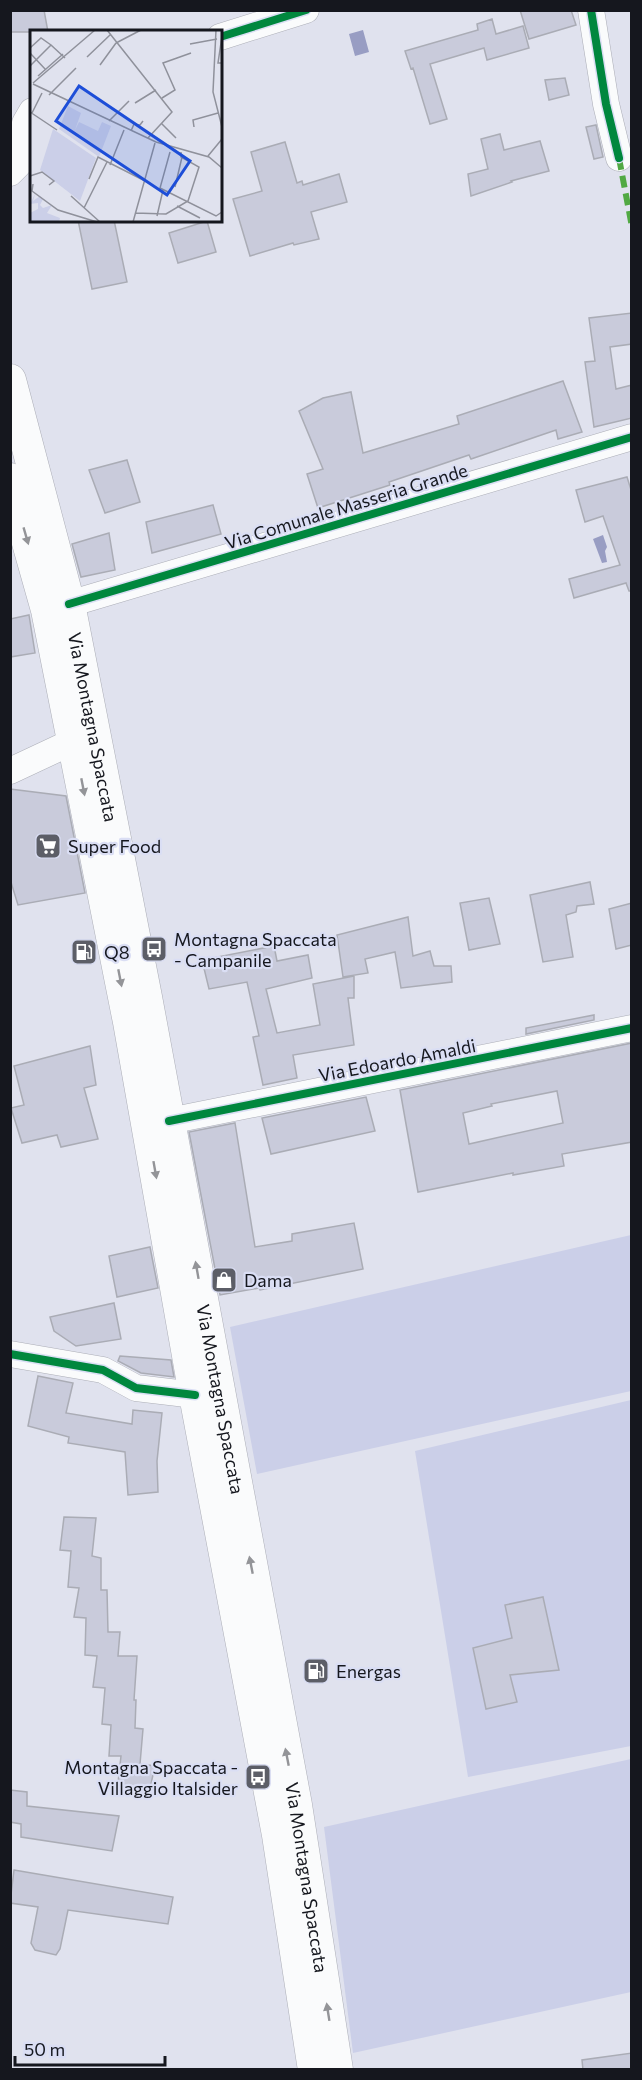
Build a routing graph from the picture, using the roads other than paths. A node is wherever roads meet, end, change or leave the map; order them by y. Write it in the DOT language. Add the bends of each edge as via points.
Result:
graph roads {
  1 [pos="306,10"];
  2 [pos="591,10"];
  3 [pos="222,36"];
  4 [pos="30,114"];
  5 [pos="16,142"];
  6 [pos="619,158"];
  7 [pos="10,173"];
  8 [pos="10,380"];
  9 [pos="632,437"];
  10 [pos="10,479"];
  11 [pos="69,604"];
  12 [pos="74,741"];
  13 [pos="10,771"];
  14 [pos="632,1028"];
  15 [pos="169,1122"];
  16 [pos="10,1354"];
  17 [pos="195,1395"];
  18 [pos="314,2070"];
  19 [pos="337,2070"];
  1 -- 3 [label="street"];
  2 -- 6 [label="street"];
  4 -- 5 [label="street"];
  5 -- 7 [label="street" via="18,165"];
  8 -- 11 [label="main road, Via Montagna Spaccata"];
  9 -- 11 [label="street, Via Comunale Masseria Grande"];
  10 -- 12 [label="main road, Via Montagna Spaccata, one-way" via="47,610"];
  11 -- 15 [label="main road, Via Montagna Spaccata"];
  12 -- 13 [label="street"];
  12 -- 17 [label="main road, Via Montagna Spaccata, one-way"];
  14 -- 15 [label="street, Via Edoardo Amaldi"];
  19 -- 15 [label="main road, Via Montagna Spaccata, one-way" via="296,1805"];
  16 -- 17 [label="street" via="104,1370 136,1388"];
  17 -- 18 [label="main road, Via Montagna Spaccata" via="278,1835"];
}
